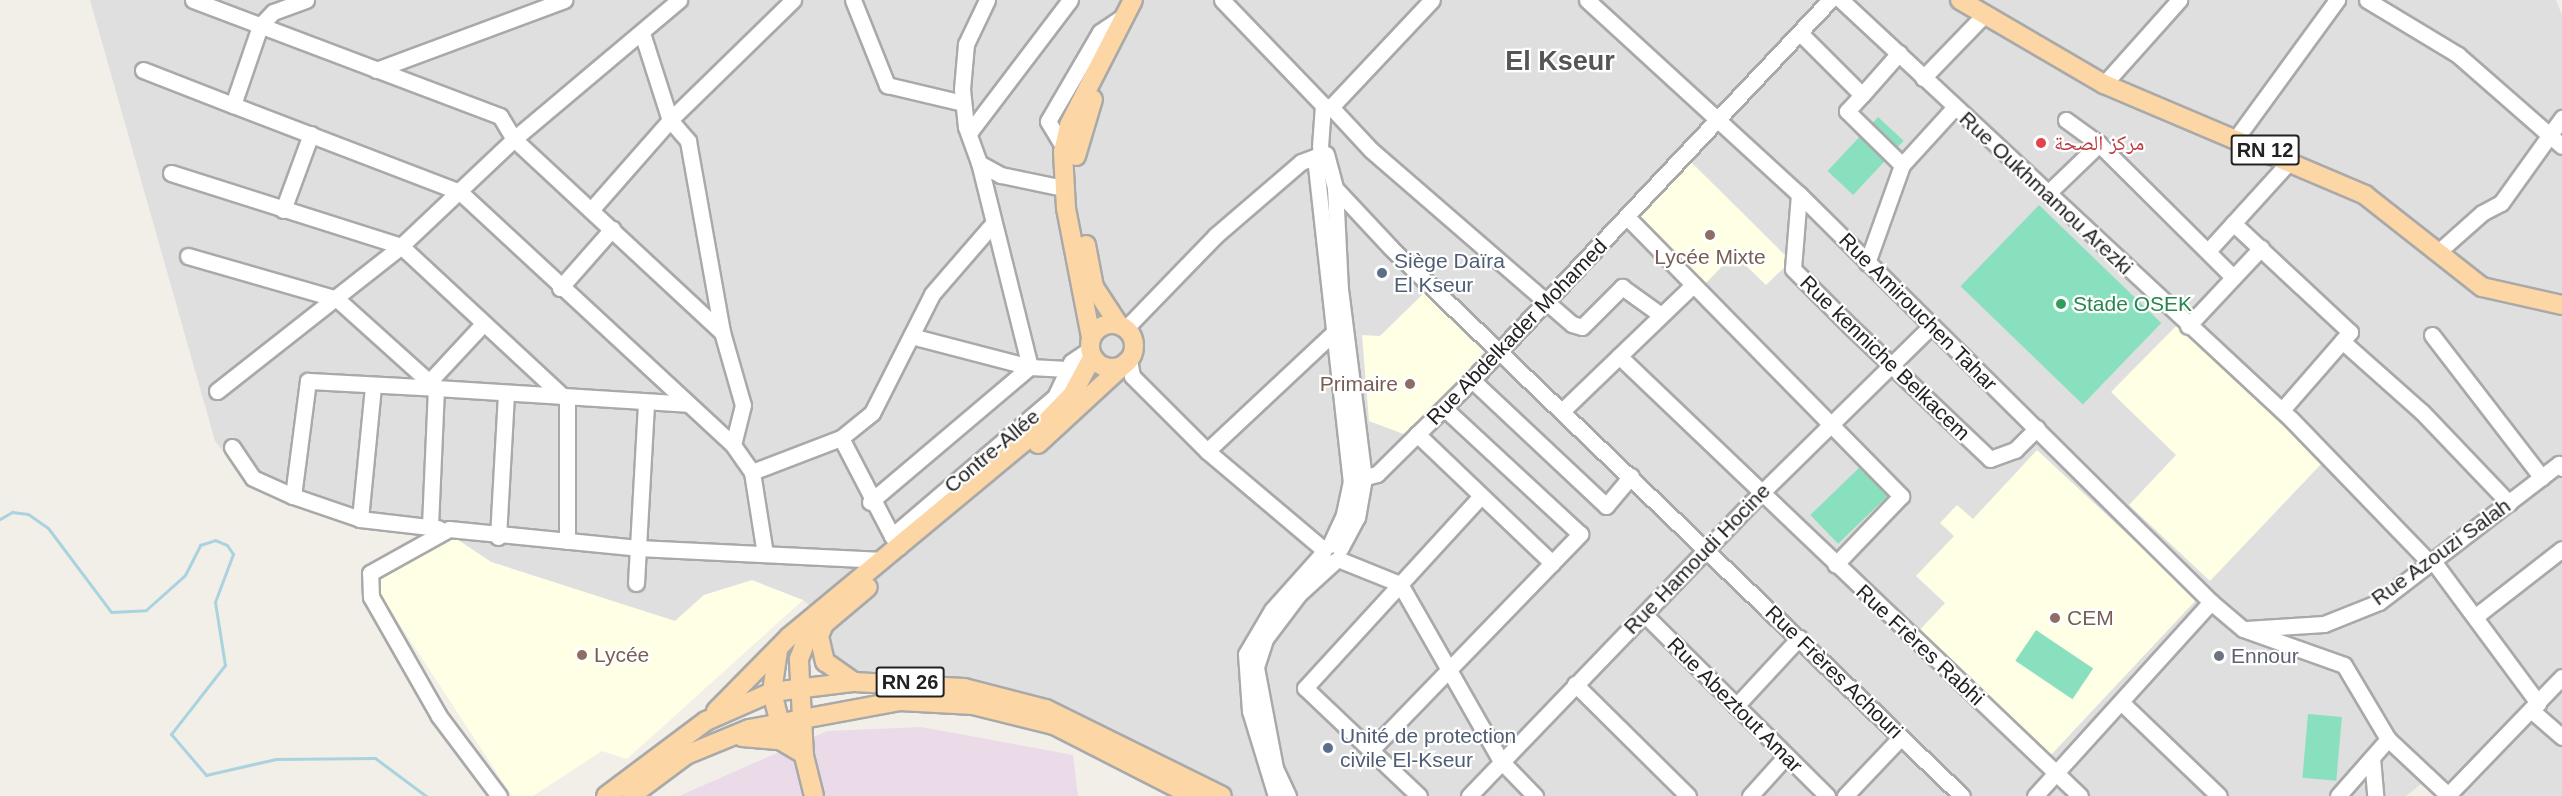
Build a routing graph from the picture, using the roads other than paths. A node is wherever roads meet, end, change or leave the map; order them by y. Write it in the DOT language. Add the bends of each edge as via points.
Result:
graph roads {
  1 [pos="193,0"];
  2 [pos="306,0"];
  3 [pos="564,0"];
  4 [pos="678,0"];
  5 [pos="793,0"];
  6 [pos="853,0"];
  7 [pos="987,0"];
  8 [pos="1070,0"];
  9 [pos="1146,0"];
  10 [pos="1222,0"];
  11 [pos="1432,0"];
  12 [pos="1587,0"];
  13 [pos="1830,0"];
  14 [pos="1841,0"];
  15 [pos="1960,0"];
  16 [pos="2179,0"];
  17 [pos="2337,0"];
  18 [pos="2367,0"];
  19 [pos="1129,7"];
  20 [pos="1984,15"];
  21 [pos="260,26"];
  22 [pos="642,33"];
  23 [pos="1801,34"];
  24 [pos="1899,53"];
  25 [pos="143,70"];
  26 [pos="376,70"];
  27 [pos="1923,78"];
  28 [pos="2104,84"];
  29 [pos="1862,95"];
  30 [pos="963,103"];
  31 [pos="233,105"];
  32 [pos="1327,106"];
  33 [pos="1954,107"];
  34 [pos="2562,118"];
  35 [pos="670,120"];
  36 [pos="2066,120"];
  37 [pos="1717,123"];
  38 [pos="311,134"];
  39 [pos="969,134"];
  40 [pos="2548,136"];
  41 [pos="2237,138"];
  42 [pos="514,139"];
  43 [pos="2098,144"];
  44 [pos="2562,146"];
  45 [pos="1320,153"];
  46 [pos="2290,161"];
  47 [pos="979,163"];
  48 [pos="1902,165"];
  49 [pos="171,173"];
  50 [pos="1063,188"];
  51 [pos="1335,188"];
  52 [pos="460,192"];
  53 [pos="2048,193"];
  54 [pos="1799,194"];
  55 [pos="283,210"];
  56 [pos="591,210"];
  57 [pos="1628,218"];
  58 [pos="2233,223"];
  59 [pos="991,226"];
  60 [pos="612,229"];
  61 [pos="400,246"];
  62 [pos="2260,248"];
  63 [pos="2208,251"];
  64 [pos="2437,253"];
  65 [pos="188,256"];
  66 [pos="1867,263"];
  67 [pos="2233,277"];
  68 [pos="1693,285"];
  69 [pos="560,288"];
  70 [pos="336,299"];
  71 [pos="1546,303"];
  72 [pos="2562,305"];
  73 [pos="1661,315"];
  74 [pos="482,326"];
  75 [pos="1930,326"];
  76 [pos="2188,326"];
  77 [pos="1122,327"];
  78 [pos="722,332"];
  79 [pos="1334,332"];
  80 [pos="2432,335"];
  81 [pos="910,336"];
  82 [pos="2342,341"];
  83 [pos="1091,348"];
  84 [pos="1498,350"];
  85 [pos="1619,356"];
  86 [pos="1128,361"];
  87 [pos="1892,365"];
  88 [pos="1030,367"];
  89 [pos="1067,369"];
  90 [pos="1472,380"];
  91 [pos="432,385"];
  92 [pos="374,386"];
  93 [pos="216,391"];
  94 [pos="506,393"];
  95 [pos="567,400"];
  96 [pos="687,404"];
  97 [pos="646,405"];
  98 [pos="1444,408"];
  99 [pos="2282,410"];
  100 [pos="1562,411"];
  101 [pos="1827,426"];
  102 [pos="2037,428"];
  103 [pos="1417,434"];
  104 [pos="841,438"];
  105 [pos="733,445"];
  106 [pos="232,447"];
  107 [pos="1207,451"];
  108 [pos="2561,466"];
  109 [pos="752,472"];
  110 [pos="1631,476"];
  111 [pos="2542,478"];
  112 [pos="1357,480"];
  113 [pos="294,495"];
  114 [pos="1759,495"];
  115 [pos="1480,497"];
  116 [pos="870,502"];
  117 [pos="2509,503"];
  118 [pos="360,519"];
  119 [pos="430,527"];
  120 [pos="449,529"];
  121 [pos="498,537"];
  122 [pos="567,541"];
  123 [pos="896,542"];
  124 [pos="639,548"];
  125 [pos="1707,548"];
  126 [pos="2562,549"];
  127 [pos="1331,553"];
  128 [pos="765,554"];
  129 [pos="883,560"];
  130 [pos="2432,562"];
  131 [pos="1552,563"];
  132 [pos="1835,565"];
  133 [pos="636,583"];
  134 [pos="1400,584"];
  135 [pos="2211,602"];
  136 [pos="1644,614"];
  137 [pos="2476,616"];
  138 [pos="827,621"];
  139 [pos="2243,629"];
  140 [pos="1799,638"];
  141 [pos="779,648"];
  142 [pos="1449,669"];
  143 [pos="2562,677"];
  144 [pos="854,682"];
  145 [pos="1575,684"];
  146 [pos="801,686"];
  147 [pos="772,692"];
  148 [pos="2122,703"];
  149 [pos="1736,706"];
  150 [pos="2535,706"];
  151 [pos="832,711"];
  152 [pos="804,717"];
  153 [pos="706,721"];
  154 [pos="780,723"];
  155 [pos="733,735"];
  156 [pos="1901,737"];
  157 [pos="2562,737"];
  158 [pos="2388,739"];
  159 [pos="1371,750"];
  160 [pos="804,756"];
  161 [pos="1786,756"];
  162 [pos="2372,758"];
  163 [pos="1501,761"];
  164 [pos="2057,774"];
  165 [pos="2449,795"];
  166 [pos="499,796"];
  167 [pos="606,796"];
  168 [pos="631,796"];
  169 [pos="814,796"];
  170 [pos="1192,796"];
  171 [pos="1222,796"];
  172 [pos="1276,796"];
  173 [pos="1288,796"];
  174 [pos="1419,796"];
  175 [pos="1469,796"];
  176 [pos="1535,796"];
  177 [pos="1688,796"];
  178 [pos="1750,796"];
  179 [pos="1827,796"];
  180 [pos="1845,796"];
  181 [pos="1962,796"];
  182 [pos="2035,796"];
  183 [pos="2080,796"];
  184 [pos="2219,796"];
  185 [pos="2338,796"];
  186 [pos="2374,796"];
  1 -- 21 [label="street"];
  2 -- 21 [label="street" via="273,12"];
  3 -- 26 [label="street"];
  4 -- 22 [label="street"];
  5 -- 35 [label="street"];
  6 -- 30 [label="street" via="887,84"];
  7 -- 30 [label="street" via="966,44"];
  8 -- 39 [label="street"];
  9 -- 77 [label="main road" via="1076,142 1074,184 1094,287"];
  10 -- 32 [label="street"];
  11 -- 32 [label="street"];
  12 -- 37 [label="street, Rue Amirouchen Tahar"];
  13 -- 23 [label="street, Rue Abdelkader Mohamed"];
  14 -- 24 [label="street, Rue Oukhmamou Arezki"];
  15 -- 20 [label="main road, RN 12"];
  16 -- 28 [label="street"];
  17 -- 41 [label="street"];
  18 -- 40 [label="street" via="2458,56"];
  19 -- 50 [label="main road" via="1069,125"];
  20 -- 27 [label="street"];
  20 -- 28 [label="main road, RN 12"];
  21 -- 26 [label="street"];
  21 -- 31 [label="street"];
  22 -- 35 [label="street"];
  22 -- 42 [label="street"];
  23 -- 29 [label="street"];
  23 -- 37 [label="street, Rue Abdelkader Mohamed"];
  24 -- 27 [label="street, Rue Oukhmamou Arezki"];
  24 -- 29 [label="street"];
  25 -- 31 [label="street"];
  26 -- 42 [label="street" via="500,116"];
  27 -- 33 [label="street, Rue Oukhmamou Arezki"];
  28 -- 41 [label="main road, RN 12"];
  29 -- 48 [label="street" via="1847,111"];
  30 -- 39 [label="street"];
  31 -- 38 [label="street"];
  32 -- 45 [label="street"];
  32 -- 71 [label="street" via="1371,150"];
  33 -- 48 [label="street"];
  33 -- 53 [label="street, Rue Oukhmamou Arezki"];
  34 -- 40 [label="street"];
  35 -- 56 [label="street"];
  35 -- 78 [label="street" via="688,141"];
  36 -- 43 [label="street"];
  37 -- 54 [label="street, Rue Amirouchen Tahar"];
  37 -- 57 [label="street, Rue Abdelkader Mohamed"];
  38 -- 52 [label="street"];
  38 -- 55 [label="street"];
  39 -- 47 [label="street"];
  40 -- 44 [label="street"];
  40 -- 64 [label="street" via="2501,203 2482,213"];
  41 -- 46 [label="main road, RN 12"];
  42 -- 52 [label="street"];
  42 -- 56 [label="street"];
  43 -- 53 [label="street"];
  43 -- 63 [label="street"];
  45 -- 51 [label="street"];
  45 -- 77 [label="street" via="1301,162 1215,236"];
  45 -- 79 [label="street"];
  46 -- 58 [label="street"];
  46 -- 64 [label="main road, RN 12" via="2365,195"];
  47 -- 50 [label="street" via="1002,175"];
  47 -- 59 [label="street"];
  48 -- 66 [label="street"];
  49 -- 55 [label="street"];
  50 -- 83 [label="main road"];
  51 -- 84 [label="street, Rue Frères Achouri"];
  51 -- 112 [label="street"];
  52 -- 61 [label="street"];
  52 -- 69 [label="street"];
  53 -- 76 [label="street, Rue Oukhmamou Arezki"];
  54 -- 66 [label="street, Rue Amirouchen Tahar"];
  54 -- 87 [label="street, Rue kenniche Belkacem" via="1793,269"];
  55 -- 61 [label="street"];
  56 -- 60 [label="street"];
  57 -- 68 [label="street"];
  57 -- 71 [label="street, Rue Abdelkader Mohamed"];
  58 -- 62 [label="street"];
  58 -- 63 [label="street"];
  59 -- 81 [label="street" via="932,294"];
  59 -- 88 [label="street"];
  60 -- 69 [label="street"];
  60 -- 78 [label="street"];
  61 -- 70 [label="street"];
  61 -- 74 [label="street"];
  62 -- 67 [label="street"];
  62 -- 82 [label="street" via="2350,332"];
  63 -- 67 [label="street"];
  64 -- 72 [label="main road, RN 12" via="2482,287"];
  65 -- 70 [label="street"];
  66 -- 75 [label="street, Rue Amirouchen Tahar"];
  67 -- 76 [label="street"];
  68 -- 73 [label="street"];
  68 -- 101 [label="street"];
  69 -- 96 [label="street"];
  70 -- 91 [label="street"];
  70 -- 93 [label="street"];
  71 -- 73 [label="street" via="1582,327 1622,287"];
  71 -- 84 [label="street, Rue Abdelkader Mohamed"];
  73 -- 85 [label="street"];
  74 -- 91 [label="street"];
  74 -- 95 [label="street"];
  75 -- 87 [label="street, Rue Hamoudi Hocine"];
  75 -- 102 [label="street, Rue Amirouchen Tahar"];
  76 -- 99 [label="street, Rue Oukhmamou Arezki"];
  77 -- 83 [label="main road" via="1102,325"];
  77 -- 86 [label="main road" via="1133,340"];
  78 -- 105 [label="street" via="743,405"];
  79 -- 107 [label="street"];
  79 -- 112 [label="street"];
  80 -- 111 [label="street"];
  81 -- 88 [label="street"];
  81 -- 104 [label="street" via="872,413"];
  82 -- 99 [label="street"];
  82 -- 117 [label="street" via="2422,412"];
  83 -- 86 [label="main road" via="1108,369"];
  83 -- 89 [label="street, Contre-Allée"];
  83 -- 123 [label="main road" via="1072,395 1037,431"];
  84 -- 90 [label="street, Rue Abdelkader Mohamed"];
  84 -- 100 [label="street, Rue Frères Achouri"];
  85 -- 100 [label="street"];
  85 -- 114 [label="street, Rue Frères Rabhi"];
  86 -- 107 [label="street" via="1132,376"];
  86 -- 138 [label="main road" via="1007,472"];
  87 -- 101 [label="street, Rue Hamoudi Hocine"];
  87 -- 102 [label="street, Rue kenniche Belkacem" via="1990,459 2015,450"];
  88 -- 89 [label="street"];
  88 -- 116 [label="street"];
  89 -- 123 [label="street, Contre-Allée" via="1066,383 1055,397"];
  90 -- 98 [label="street, Rue Abdelkader Mohamed"];
  90 -- 110 [label="street" via="1606,507"];
  91 -- 92 [label="street"];
  91 -- 94 [label="street"];
  91 -- 119 [label="street"];
  92 -- 113 [label="street" via="308,381"];
  92 -- 118 [label="street"];
  94 -- 95 [label="street"];
  94 -- 121 [label="street"];
  95 -- 97 [label="street"];
  95 -- 122 [label="street"];
  96 -- 97 [label="street"];
  96 -- 105 [label="street"];
  97 -- 124 [label="street"];
  98 -- 103 [label="street, Rue Abdelkader Mohamed"];
  98 -- 131 [label="street" via="1580,534"];
  99 -- 130 [label="street, Rue Oukhmamou Arezki"];
  100 -- 110 [label="street, Rue Frères Achouri"];
  101 -- 114 [label="street, Rue Hamoudi Hocine"];
  101 -- 132 [label="street" via="1901,496"];
  102 -- 135 [label="street, Rue Amirouchen Tahar"];
  103 -- 112 [label="street, Rue Abdelkader Mohamed" via="1377,474"];
  103 -- 115 [label="street"];
  104 -- 109 [label="street"];
  104 -- 116 [label="street"];
  105 -- 109 [label="street"];
  106 -- 113 [label="street" via="253,478"];
  107 -- 127 [label="street"];
  108 -- 111 [label="street, Rue Azouzi Salah"];
  109 -- 128 [label="street"];
  110 -- 125 [label="street, Rue Frères Achouri"];
  111 -- 117 [label="street, Rue Azouzi Salah"];
  112 -- 127 [label="street" via="1357,518"];
  113 -- 118 [label="street"];
  114 -- 125 [label="street, Rue Hamoudi Hocine"];
  114 -- 132 [label="street, Rue Frères Rabhi"];
  115 -- 131 [label="street"];
  115 -- 134 [label="street"];
  116 -- 123 [label="street"];
  117 -- 130 [label="street, Rue Azouzi Salah"];
  118 -- 119 [label="street"];
  119 -- 120 [label="street"];
  120 -- 121 [label="street"];
  120 -- 166 [label="street" via="370,573 367,582 444,724"];
  121 -- 122 [label="street"];
  122 -- 124 [label="street"];
  123 -- 129 [label="main road"];
  124 -- 128 [label="street"];
  124 -- 133 [label="street"];
  125 -- 136 [label="street, Rue Hamoudi Hocine"];
  125 -- 140 [label="street, Rue Frères Achouri"];
  126 -- 137 [label="street"];
  127 -- 134 [label="street"];
  127 -- 172 [label="street" via="1272,610 1246,654 1250,711"];
  127 -- 173 [label="street" via="1265,639 1256,667 1275,768"];
  128 -- 129 [label="street"];
  129 -- 141 [label="main road"];
  130 -- 137 [label="street, Rue Oukhmamou Arezki"];
  130 -- 139 [label="street, Rue Azouzi Salah" via="2379,602 2324,624"];
  131 -- 142 [label="street"];
  132 -- 164 [label="street, Rue Frères Rabhi"];
  134 -- 142 [label="street"];
  134 -- 159 [label="street" via="1305,688"];
  135 -- 139 [label="street, Rue Amirouchen Tahar"];
  135 -- 148 [label="street"];
  136 -- 145 [label="street, Rue Hamoudi Hocine"];
  136 -- 149 [label="street, Rue Abeztout Amar"];
  137 -- 150 [label="street, Rue Oukhmamou Arezki"];
  138 -- 144 [label="main road" via="819,636 821,654"];
  138 -- 146 [label="main road" via="803,645"];
  139 -- 158 [label="street" via="2344,665"];
  140 -- 149 [label="street"];
  140 -- 156 [label="street, Rue Frères Achouri"];
  141 -- 147 [label="main road"];
  141 -- 153 [label="main road"];
  142 -- 159 [label="street"];
  142 -- 163 [label="street"];
  143 -- 150 [label="street"];
  144 -- 146 [label="main road, RN 26"];
  144 -- 171 [label="main road, RN 26" via="964,688 1046,709"];
  145 -- 163 [label="street, Rue Hamoudi Hocine"];
  145 -- 177 [label="street"];
  146 -- 147 [label="main road, RN 26"];
  146 -- 152 [label="main road"];
  147 -- 153 [label="main road, RN 26"];
  147 -- 154 [label="main road"];
  148 -- 164 [label="street"];
  148 -- 184 [label="street"];
  149 -- 161 [label="street, Rue Abeztout Amar"];
  150 -- 157 [label="street, Rue Oukhmamou Arezki"];
  150 -- 165 [label="street"];
  151 -- 152 [label="main road, RN 26"];
  151 -- 160 [label="main road" via="809,729"];
  151 -- 170 [label="main road, RN 26" via="900,701 973,705 1053,725"];
  152 -- 154 [label="main road, RN 26"];
  152 -- 160 [label="main road"];
  153 -- 167 [label="main road, RN 26"];
  154 -- 155 [label="main road, RN 26"];
  154 -- 160 [label="main road"];
  155 -- 160 [label="main road" via="780,740"];
  155 -- 168 [label="main road, RN 26" via="686,755"];
  156 -- 180 [label="street"];
  156 -- 181 [label="street, Rue Frères Achouri"];
  158 -- 162 [label="street"];
  158 -- 165 [label="street"];
  159 -- 174 [label="street"];
  160 -- 169 [label="main road"];
  161 -- 178 [label="street"];
  161 -- 179 [label="street, Rue Abeztout Amar"];
  162 -- 185 [label="street"];
  162 -- 186 [label="street"];
  163 -- 175 [label="street, Rue Hamoudi Hocine"];
  163 -- 176 [label="street"];
  164 -- 182 [label="street"];
  164 -- 183 [label="street, Rue Frères Rabhi"];
}
